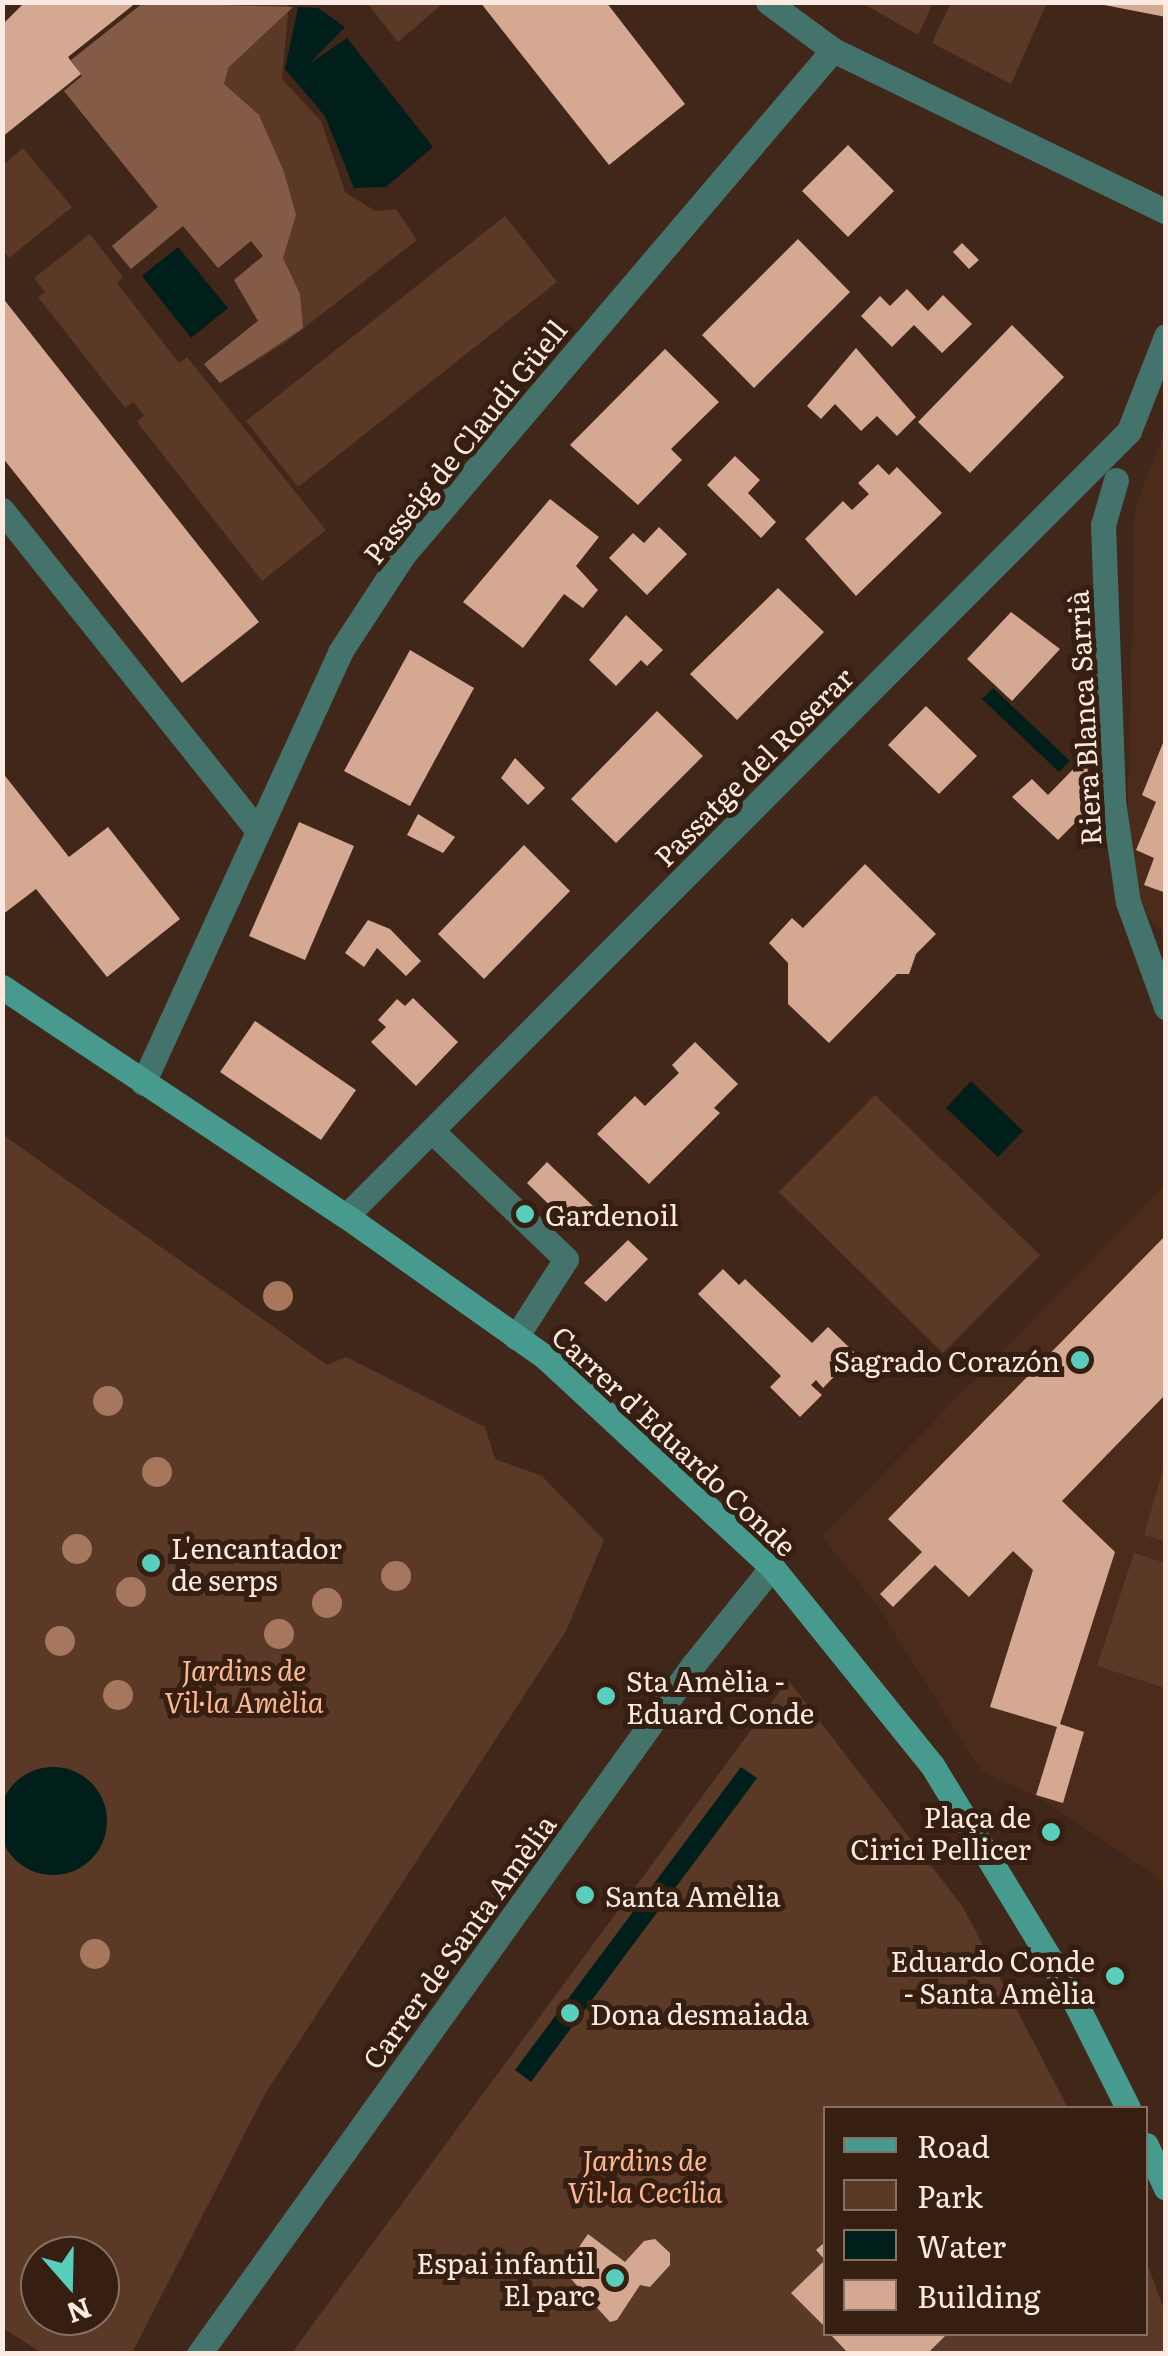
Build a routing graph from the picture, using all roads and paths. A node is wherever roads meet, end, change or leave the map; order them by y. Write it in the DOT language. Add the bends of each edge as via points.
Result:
graph roads {
  1 [pos="768,2"];
  2 [pos="833,50"];
  3 [pos="1166,212"];
  4 [pos="1166,336"];
  5 [pos="1116,480"];
  6 [pos="2,510"];
  7 [pos="256,830"];
  8 [pos="2,987"];
  9 [pos="1166,1007"];
  10 [pos="143,1083"];
  11 [pos="432,1131"];
  12 [pos="346,1216"];
  13 [pos="516,1337"];
  14 [pos="772,1568"];
  15 [pos="1127,2106"];
  16 [pos="1148,2149"];
  17 [pos="1166,2188"];
  18 [pos="199,2354"];
  1 -- 2 [label="street"];
  2 -- 3 [label="street"];
  2 -- 7 [label="street, Passeig de Claudi Güell" via="404,554 340,652"];
  4 -- 11 [label="street, Passatge del Roserar" via="1129,431"];
  5 -- 9 [label="street, Riera Blanca Sarrià" via="1103,525 1113,801 1128,902"];
  6 -- 7 [label="street"];
  7 -- 10 [label="street, Passeig de Claudi Güell"];
  8 -- 10 [label="street, Carrer d'Eduardo Conde"];
  10 -- 12 [label="street, Carrer d'Eduardo Conde"];
  11 -- 12 [label="street, Passatge del Roserar"];
  11 -- 13 [label="street" via="566,1259"];
  12 -- 13 [label="street, Carrer d'Eduardo Conde"];
  13 -- 14 [label="street, Carrer d'Eduardo Conde"];
  14 -- 15 [label="street, Carrer d'Eduardo Conde" via="932,1765 1070,1990"];
  14 -- 18 [label="street, Carrer de Santa Amèlia" via="693,1665"];
  16 -- 17 [label="street"];
}
